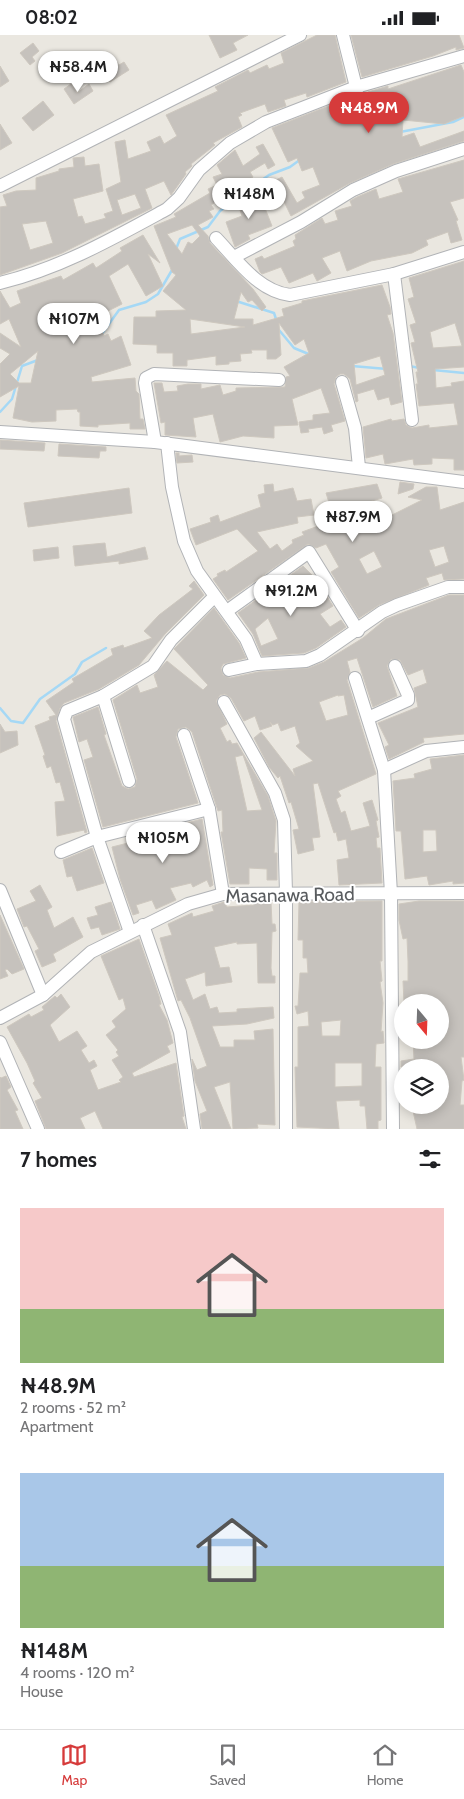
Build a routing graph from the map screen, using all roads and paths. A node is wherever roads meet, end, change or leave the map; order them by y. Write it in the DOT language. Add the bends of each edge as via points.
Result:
graph roads {
  1 [pos="300,35"];
  2 [pos="343,35"];
  3 [pos="464,57"];
  4 [pos="356,87"];
  5 [pos="359,107"];
  6 [pos="464,149"];
  7 [pos="0,186"];
  8 [pos="216,238"];
  9 [pos="464,252"];
  10 [pos="234,257"];
  11 [pos="394,274"];
  12 [pos="0,283"];
  13 [pos="278,380"];
  14 [pos="342,382"];
  15 [pos="412,420"];
  16 [pos="0,432"];
  17 [pos="161,443"];
  18 [pos="359,467"];
  19 [pos="464,482"];
  20 [pos="464,587"];
  21 [pos="214,597"];
  22 [pos="227,611"];
  23 [pos="358,631"];
  24 [pos="257,664"];
  25 [pos="395,667"];
  26 [pos="229,670"];
  27 [pos="355,678"];
  28 [pos="103,696"];
  29 [pos="224,701"];
  30 [pos="368,718"];
  31 [pos="184,735"];
  32 [pos="464,747"];
  33 [pos="384,770"];
  34 [pos="129,781"];
  35 [pos="209,809"];
  36 [pos="97,837"];
  37 [pos="61,852"];
  38 [pos="0,890"];
  39 [pos="286,893"];
  40 [pos="464,893"];
  41 [pos="223,894"];
  42 [pos="391,894"];
  43 [pos="143,925"];
  44 [pos="130,932"];
  45 [pos="43,995"];
  46 [pos="0,1018"];
  47 [pos="0,1042"];
  48 [pos="38,1129"];
  49 [pos="194,1129"];
  50 [pos="286,1129"];
  51 [pos="393,1129"];
  1 -- 7 [label="street"];
  2 -- 4 [label="street"];
  3 -- 4 [label="street"];
  4 -- 5 [label="street"];
  4 -- 12 [label="street" via="266,122 230,143 199,170 179,198 159,213 84,254 33,275"];
  6 -- 10 [label="street" via="396,171 353,190"];
  8 -- 10 [label="street"];
  9 -- 11 [label="street"];
  10 -- 11 [label="street" via="261,285 285,294"];
  11 -- 15 [label="street"];
  13 -- 17 [label="street" via="154,374 146,378"];
  14 -- 18 [label="street" via="355,428"];
  16 -- 17 [label="street"];
  17 -- 18 [label="street"];
  17 -- 21 [label="street" via="184,541 197,571"];
  18 -- 19 [label="street"];
  20 -- 23 [label="street" via="448,587 397,605"];
  21 -- 22 [label="street"];
  21 -- 28 [label="street" via="171,640 153,666"];
  22 -- 23 [label="street" via="309,552"];
  22 -- 24 [label="street" via="246,639"];
  23 -- 24 [label="street" via="306,661"];
  24 -- 26 [label="street"];
  25 -- 30 [label="street" via="408,700"];
  27 -- 30 [label="street"];
  28 -- 34 [label="street"];
  28 -- 36 [label="street" via="68,711 64,719"];
  29 -- 39 [label="street" via="276,793 284,820"];
  30 -- 33 [label="street"];
  31 -- 35 [label="street"];
  32 -- 33 [label="street" via="426,751"];
  33 -- 42 [label="street"];
  35 -- 36 [label="street"];
  35 -- 41 [label="street"];
  36 -- 37 [label="street"];
  36 -- 44 [label="street"];
  38 -- 45 [label="street"];
  39 -- 41 [label="street, Masanawa Road"];
  39 -- 42 [label="street, Masanawa Road"];
  39 -- 50 [label="street"];
  40 -- 42 [label="street, Masanawa Road"];
  41 -- 43 [label="street, Masanawa Road" via="188,904"];
  42 -- 51 [label="street"];
  43 -- 44 [label="street, Masanawa Road"];
  43 -- 49 [label="street" via="180,1032"];
  44 -- 45 [label="street, Masanawa Road" via="94,951"];
  45 -- 46 [label="street, Masanawa Road"];
  47 -- 48 [label="street"];
}
